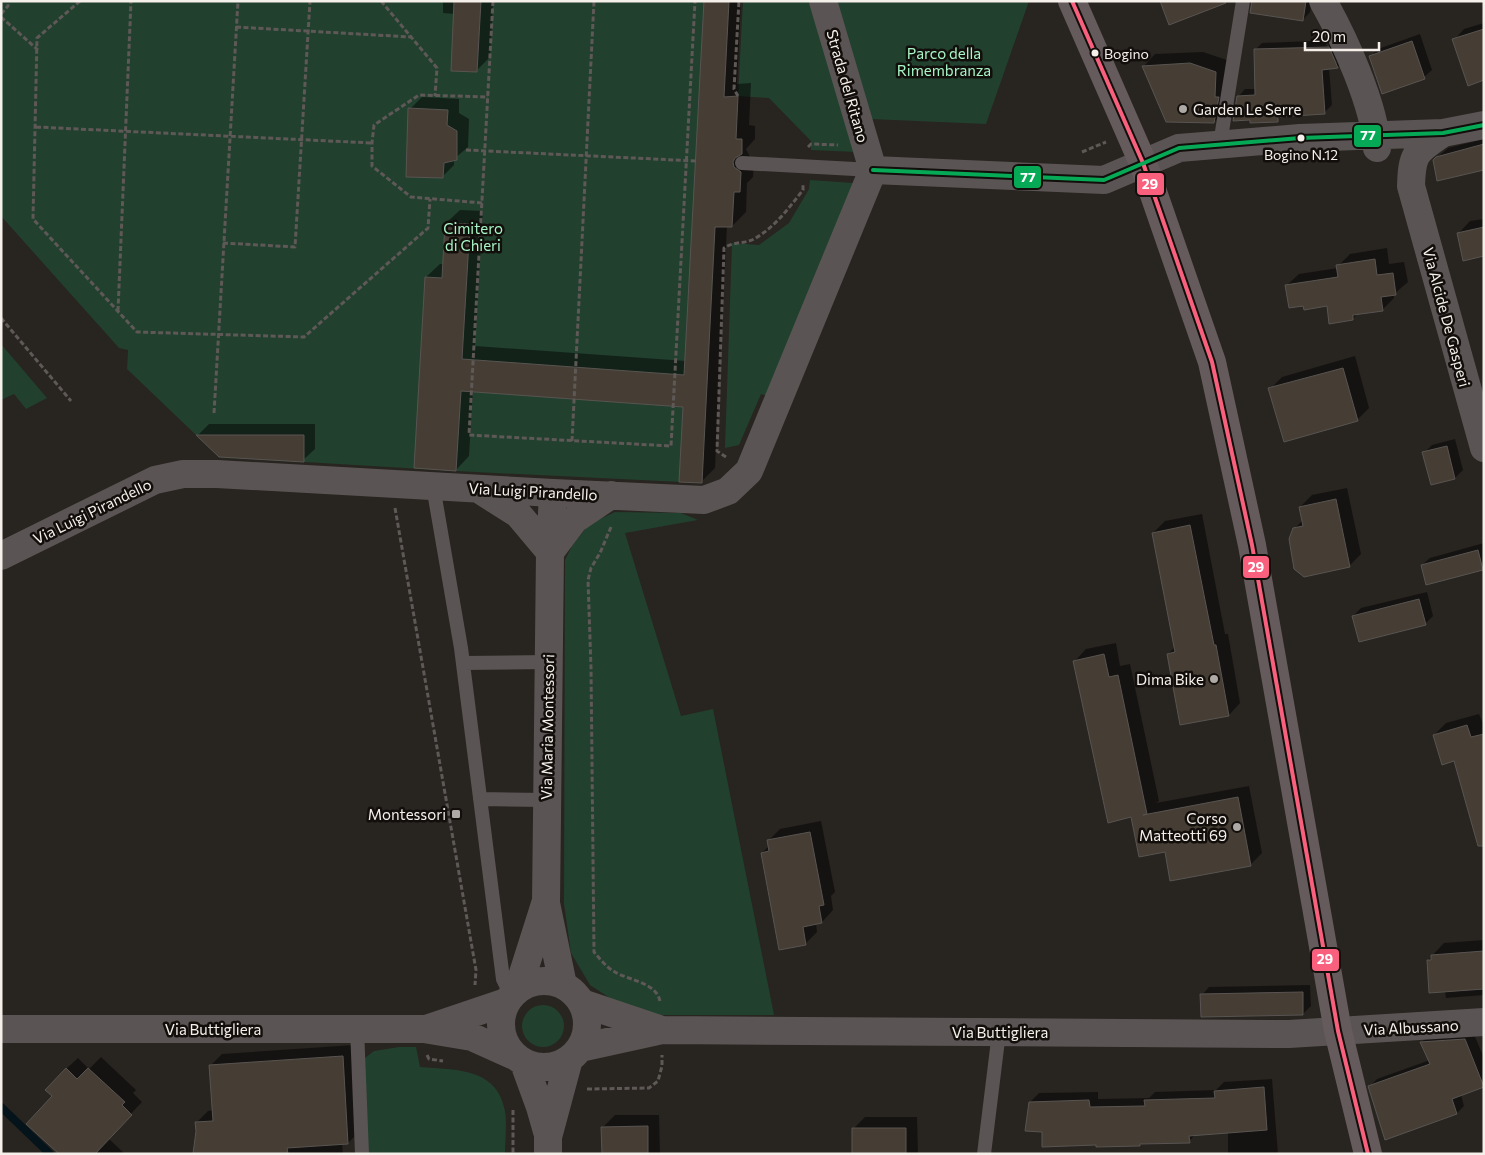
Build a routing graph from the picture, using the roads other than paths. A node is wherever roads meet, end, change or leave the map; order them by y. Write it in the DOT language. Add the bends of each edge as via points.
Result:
graph roads {
  1 [pos="823,1"];
  2 [pos="1072,1"];
  3 [pos="1243,1"];
  4 [pos="1323,1"];
  5 [pos="1484,126"];
  6 [pos="1443,133"];
  7 [pos="1377,141"];
  8 [pos="1220,144"];
  9 [pos="742,163"];
  10 [pos="1143,163"];
  11 [pos="873,170"];
  12 [pos="1411,186"];
  13 [pos="1484,448"];
  14 [pos="433,486"];
  15 [pos="476,488"];
  16 [pos="553,493"];
  17 [pos="611,495"];
  18 [pos="550,552"];
  19 [pos="1,556"];
  20 [pos="548,662"];
  21 [pos="463,663"];
  22 [pos="480,799"];
  23 [pos="546,800"];
  24 [pos="546,903"];
  25 [pos="572,994"];
  26 [pos="512,995"];
  27 [pos="1484,1022"];
  28 [pos="357,1028"];
  29 [pos="1,1029"];
  30 [pos="661,1029"];
  31 [pos="1338,1031"];
  32 [pos="999,1032"];
  33 [pos="426,1041"];
  34 [pos="574,1054"];
  35 [pos="518,1059"];
  36 [pos="548,1145"];
  37 [pos="362,1154"];
  38 [pos="984,1154"];
  39 [pos="1368,1154"];
  1 -- 11 [label="street, Strada del Ritano"];
  2 -- 10 [label="main road"];
  3 -- 8 [label="lane"];
  4 -- 7 [label="street" via="1363,88"];
  5 -- 6 [label="street"];
  6 -- 7 [label="street"];
  6 -- 12 [label="street, Via Alcide De Gasperi" via="1420,149 1412,164"];
  7 -- 8 [label="street, Via Alcide De Gasperi" via="1300,138"];
  7 -- 12 [label="street, Via Alcide De Gasperi" via="1398,163"];
  8 -- 10 [label="street, Via Alcide De Gasperi" via="1179,148"];
  9 -- 11 [label="lane"];
  10 -- 11 [label="street, Via Alcide De Gasperi" via="1104,180"];
  10 -- 31 [label="main road" via="1212,362 1252,544"];
  11 -- 17 [label="street, Via Luigi Pirandello" via="749,471 728,491 704,500"];
  12 -- 13 [label="street, Via Alcide De Gasperi"];
  14 -- 15 [label="street, Via Luigi Pirandello"];
  14 -- 19 [label="street, Via Luigi Pirandello" via="184,474 155,480"];
  14 -- 21 [label="lane"];
  15 -- 16 [label="street, Via Luigi Pirandello"];
  15 -- 18 [label="street" via="518,514"];
  16 -- 17 [label="street, Via Luigi Pirandello"];
  16 -- 18 [label="street, Via Maria Montessori"];
  17 -- 18 [label="street" via="574,520"];
  18 -- 20 [label="street, Via Maria Montessori"];
  20 -- 21 [label="lane"];
  20 -- 23 [label="street, Via Maria Montessori"];
  21 -- 22 [label="lane"];
  22 -- 23 [label="lane"];
  22 -- 26 [label="lane" via="503,979"];
  23 -- 24 [label="street, Via Maria Montessori"];
  24 -- 25 [label="street, Via Maria Montessori"];
  24 -- 26 [label="street, Via Maria Montessori"];
  25 -- 26 [label="street" via="552,982 540,981 528,983"];
  25 -- 30 [label="street, Via Buttigliera"];
  25 -- 34 [label="street" via="586,1014 587,1026 585,1038"];
  26 -- 33 [label="street, Via Buttigliera"];
  26 -- 35 [label="street" via="501,1016 500,1030 504,1043"];
  27 -- 31 [label="street, Via Albussano"];
  28 -- 29 [label="street, Via Buttigliera"];
  28 -- 33 [label="street, Via Buttigliera"];
  28 -- 37 [label="lane"];
  30 -- 32 [label="street, Via Buttigliera"];
  30 -- 34 [label="street, Via Buttigliera"];
  31 -- 32 [label="street, Via Buttigliera" via="1290,1034"];
  31 -- 39 [label="main road"];
  32 -- 38 [label="lane"];
  33 -- 35 [label="street, Via Buttigliera" via="472,1037"];
  34 -- 35 [label="street" via="558,1065 547,1067 535,1067"];
  34 -- 36 [label="street"];
  35 -- 36 [label="street" via="540,1107"];
}
